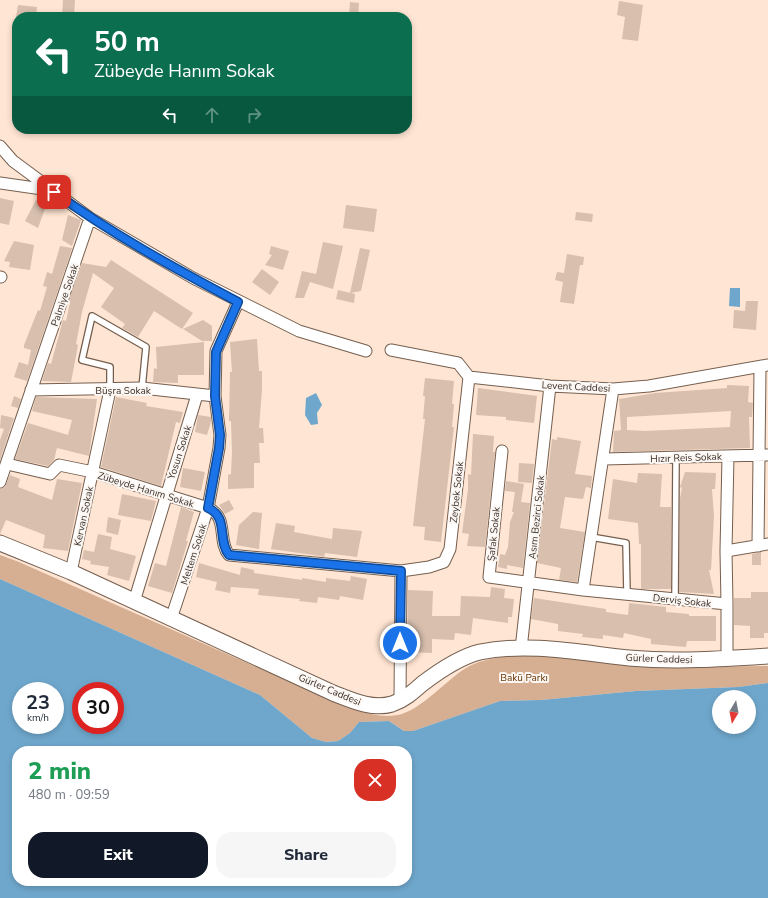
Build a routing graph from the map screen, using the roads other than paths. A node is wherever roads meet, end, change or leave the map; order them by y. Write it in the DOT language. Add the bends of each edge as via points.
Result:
graph roads {
  1 [pos="0,146"];
  2 [pos="0,183"];
  3 [pos="51,190"];
  4 [pos="90,218"];
  5 [pos="238,302"];
  6 [pos="391,350"];
  7 [pos="366,351"];
  8 [pos="764,366"];
  9 [pos="469,377"];
  10 [pos="550,386"];
  11 [pos="142,388"];
  12 [pos="613,388"];
  13 [pos="31,390"];
  14 [pos="110,390"];
  15 [pos="197,395"];
  16 [pos="215,396"];
  17 [pos="502,451"];
  18 [pos="764,455"];
  19 [pos="728,456"];
  20 [pos="676,457"];
  21 [pos="604,459"];
  22 [pos="7,464"];
  23 [pos="92,472"];
  24 [pos="0,482"];
  25 [pos="166,494"];
  26 [pos="208,508"];
  27 [pos="591,537"];
  28 [pos="0,543"];
  29 [pos="763,545"];
  30 [pos="726,551"];
  31 [pos="401,571"];
  32 [pos="71,572"];
  33 [pos="529,583"];
  34 [pos="583,590"];
  35 [pos="628,594"];
  36 [pos="675,599"];
  37 [pos="134,602"];
  38 [pos="726,604"];
  39 [pos="171,619"];
  40 [pos="521,649"];
  41 [pos="768,656"];
  42 [pos="727,659"];
  43 [pos="400,700"];
  1 -- 3 [label="street" via="13,161"];
  2 -- 3 [label="street"];
  3 -- 4 [label="street"];
  4 -- 5 [label="street"];
  4 -- 13 [label="street, Palmiye Sokak"];
  5 -- 7 [label="street" via="299,331"];
  5 -- 16 [label="street, Meltem Sokak" via="216,352"];
  6 -- 9 [label="street" via="458,362"];
  8 -- 12 [label="street, Levent Caddesi" via="649,386"];
  8 -- 18 [label="street"];
  9 -- 10 [label="street, Levent Caddesi"];
  9 -- 31 [label="street, Zeybek Sokak" via="450,549 444,562"];
  10 -- 12 [label="street, Levent Caddesi"];
  10 -- 33 [label="street, Asım Bezirci Sokak"];
  11 -- 14 [label="street, Büşra Sokak"];
  11 -- 14 [label="lane" via="146,347 92,316 82,360 110,367"];
  11 -- 15 [label="street, Büşra Sokak"];
  12 -- 21 [label="street"];
  13 -- 14 [label="street, Büşra Sokak"];
  13 -- 22 [label="street, Palmiye Sokak"];
  14 -- 23 [label="street, Kervan Sokak"];
  15 -- 16 [label="street, Büşra Sokak"];
  15 -- 25 [label="street, Yosun Sokak"];
  16 -- 26 [label="street, Meltem Sokak" via="220,435"];
  17 -- 33 [label="street, Şafak Sokak" via="489,577"];
  18 -- 19 [label="street, Hızır Reis Sokak"];
  18 -- 29 [label="street"];
  19 -- 20 [label="street, Hızır Reis Sokak"];
  19 -- 30 [label="street"];
  20 -- 21 [label="street, Hızır Reis Sokak"];
  20 -- 36 [label="lane"];
  21 -- 27 [label="street"];
  22 -- 23 [label="street, Zübeyde Hanım Sokak" via="50,474 59,465"];
  22 -- 24 [label="street, Palmiye Sokak"];
  23 -- 25 [label="street, Zübeyde Hanım Sokak"];
  23 -- 32 [label="street, Kervan Sokak"];
  25 -- 26 [label="street, Zübeyde Hanım Sokak"];
  25 -- 37 [label="street, Yosun Sokak"];
  26 -- 31 [label="street, Zübeyde Hanım Sokak" via="215,511 220,518 224,549 229,555"];
  26 -- 39 [label="street, Meltem Sokak"];
  27 -- 34 [label="street"];
  27 -- 35 [label="lane" via="626,543"];
  28 -- 32 [label="street, Gürler Caddesi"];
  29 -- 30 [label="street"];
  30 -- 38 [label="street"];
  31 -- 43 [label="street"];
  32 -- 37 [label="street, Gürler Caddesi"];
  33 -- 34 [label="street, Derviş Sokak"];
  33 -- 40 [label="street, Asım Bezirci Sokak"];
  34 -- 35 [label="street, Derviş Sokak"];
  35 -- 36 [label="street, Derviş Sokak"];
  36 -- 38 [label="street, Derviş Sokak"];
  37 -- 39 [label="street, Gürler Caddesi"];
  38 -- 42 [label="street"];
  39 -- 43 [label="street, Gürler Caddesi" via="358,702 376,705 391,704"];
  40 -- 42 [label="street, Gürler Caddesi" via="650,659"];
  40 -- 43 [label="street, Gürler Caddesi" via="480,652 463,658"];
  41 -- 42 [label="street, Gürler Caddesi"];
}
